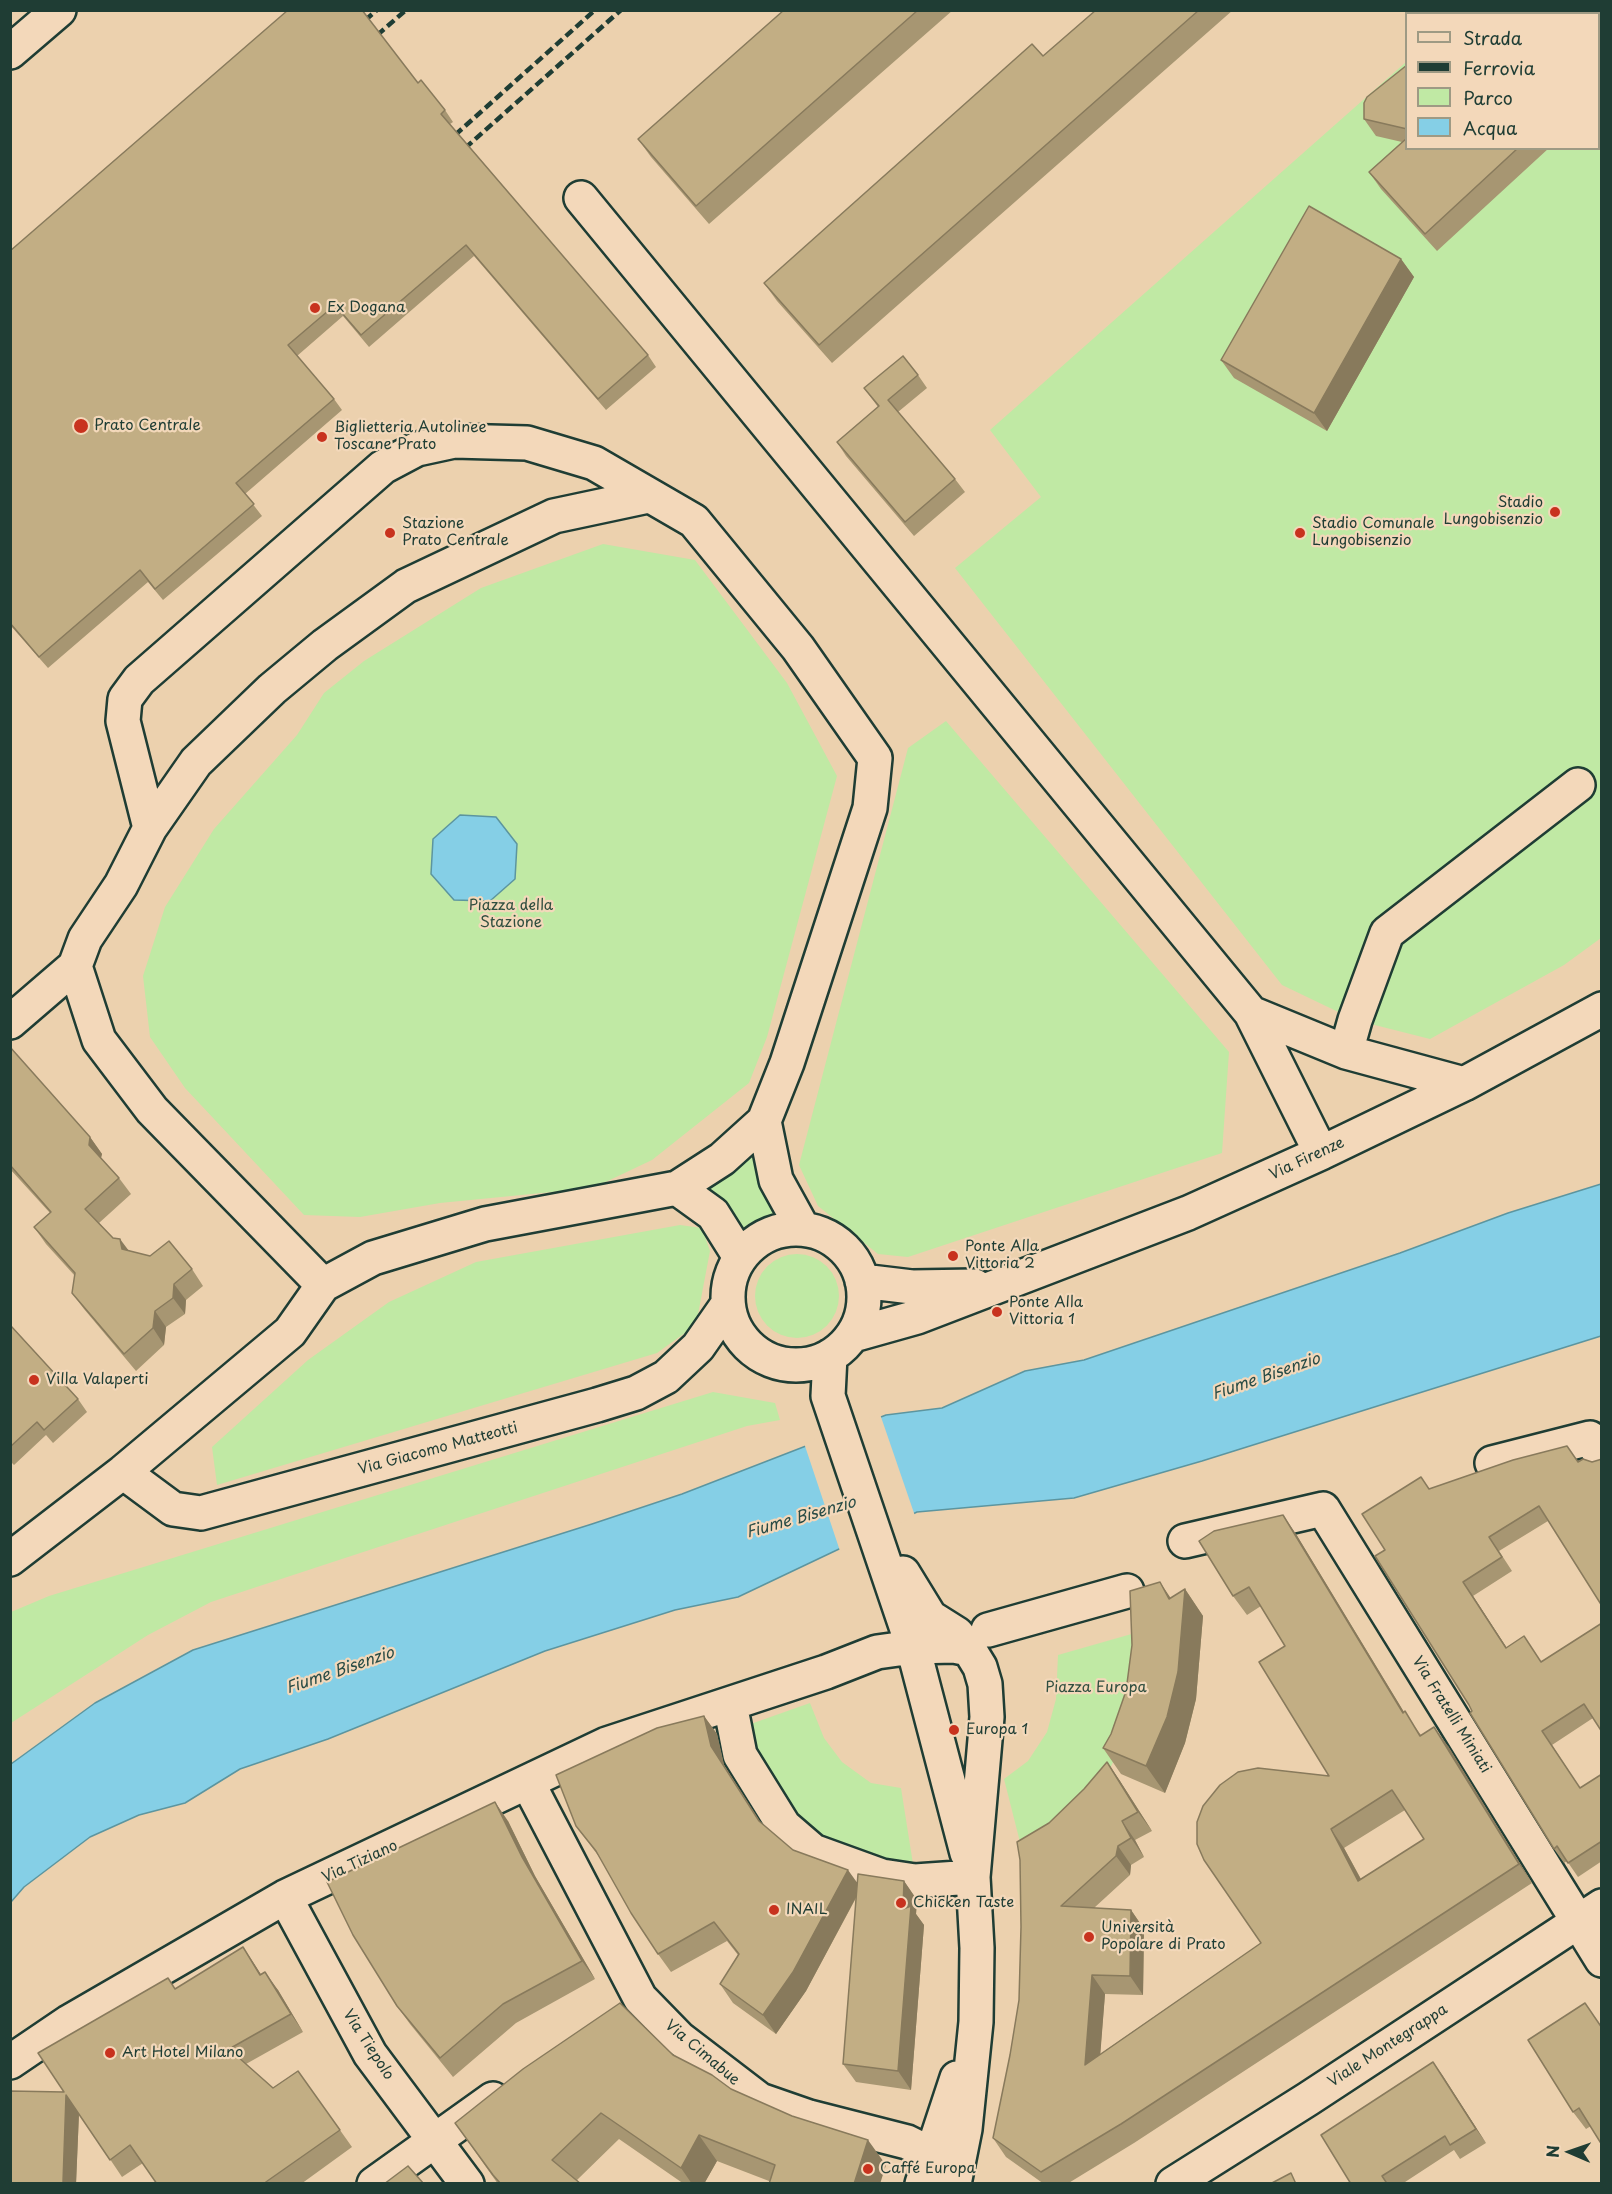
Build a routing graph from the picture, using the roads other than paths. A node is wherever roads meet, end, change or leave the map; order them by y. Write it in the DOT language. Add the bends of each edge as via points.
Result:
graph roads {
  1 [pos="59,10"];
  2 [pos="10,52"];
  3 [pos="581,198"];
  4 [pos="648,496"];
  5 [pos="1578,785"];
  6 [pos="150,828"];
  7 [pos="75,966"];
  8 [pos="1602,1009"];
  9 [pos="1251,1013"];
  10 [pos="10,1022"];
  11 [pos="1346,1052"];
  12 [pos="1464,1084"];
  13 [pos="764,1120"];
  14 [pos="1321,1153"];
  15 [pos="677,1188"];
  16 [pos="803,1229"];
  17 [pos="740,1257"];
  18 [pos="862,1281"];
  19 [pos="323,1285"];
  20 [pos="1001,1286"];
  21 [pos="728,1304"];
  22 [pos="842,1346"];
  23 [pos="798,1366"];
  24 [pos="828,1396"];
  25 [pos="1596,1447"];
  26 [pos="1491,1463"];
  27 [pos="123,1472"];
  28 [pos="870,1514"];
  29 [pos="1185,1541"];
  30 [pos="10,1559"];
  31 [pos="1127,1590"];
  32 [pos="978,1640"];
  33 [pos="913,1647"];
  34 [pos="730,1704"];
  35 [pos="528,1783"];
  36 [pos="973,1877"];
  37 [pos="285,1897"];
  38 [pos="1589,1914"];
  39 [pos="1602,1960"];
  40 [pos="640,1998"];
  41 [pos="612,2017"];
  42 [pos="10,2062"];
  43 [pos="517,2081"];
  44 [pos="435,2139"];
  45 [pos="945,2175"];
  46 [pos="374,2184"];
  47 [pos="467,2184"];
  48 [pos="1173,2184"];
  1 -- 2 [label="street"];
  3 -- 9 [label="street"];
  4 -- 6 [label="street" via="554,516 406,586 325,645 258,702 196,762"];
  4 -- 6 [label="street" via="594,464 527,443 454,441 417,449 383,467 138,680 126,699 123,721"];
  4 -- 13 [label="street" via="694,521 798,648 875,758 870,808 787,1063"];
  5 -- 11 [label="street" via="1387,933"];
  6 -- 7 [label="street" via="121,885 85,939"];
  7 -- 10 [label="street"];
  7 -- 19 [label="street" via="99,1040 153,1110"];
  8 -- 12 [label="street, Via Firenze"];
  9 -- 11 [label="street"];
  9 -- 14 [label="street"];
  11 -- 12 [label="street"];
  12 -- 14 [label="street, Via Firenze"];
  13 -- 15 [label="street" via="722,1159"];
  13 -- 16 [label="street" via="776,1180"];
  14 -- 20 [label="street, Via Firenze" via="1188,1213"];
  15 -- 17 [label="street" via="713,1214"];
  15 -- 19 [label="street" via="485,1224 374,1258"];
  16 -- 17 [label="street" via="768,1234"];
  16 -- 18 [label="street" via="824,1234 841,1246 855,1262"];
  17 -- 21 [label="street" via="728,1287"];
  18 -- 20 [label="street, Via Firenze" via="912,1287"];
  18 -- 22 [label="street" via="861,1318"];
  19 -- 27 [label="street" via="290,1332"];
  20 -- 22 [label="street, Via Firenze"];
  21 -- 23 [label="street" via="742,1340 776,1363"];
  21 -- 27 [label="street, Via Giacomo Matteotti" via="698,1347 666,1377 636,1393 597,1405 201,1513 173,1509"];
  22 -- 23 [label="street" via="814,1363"];
  22 -- 24 [label="street"];
  23 -- 24 [label="street"];
  24 -- 28 [label="street"];
  25 -- 26 [label="street" via="1540,1441"];
  27 -- 30 [label="street"];
  28 -- 32 [label="street" via="930,1617 957,1634"];
  28 -- 33 [label="street"];
  29 -- 38 [label="street, Via Fratelli Miniati" via="1323,1509 1556,1884"];
  31 -- 32 [label="street"];
  32 -- 33 [label="street" via="954,1646"];
  32 -- 36 [label="street" via="987,1705"];
  33 -- 34 [label="street" via="878,1652"];
  33 -- 36 [label="street"];
  34 -- 35 [label="street, Via Tiziano" via="607,1744"];
  34 -- 36 [label="street" via="744,1763 784,1826 813,1851 882,1876 915,1881"];
  35 -- 37 [label="street, Via Tiziano"];
  35 -- 40 [label="street, Via Cimabue"];
  36 -- 45 [label="street" via="976,2022 965,2129"];
  37 -- 42 [label="street, Via Tiziano" via="69,2022"];
  37 -- 44 [label="street, Via Tiepolo" via="370,2054"];
  38 -- 39 [label="street, Via Fratelli Miniati"];
  38 -- 48 [label="street, Viale Montegrappa"];
  40 -- 41 [label="street"];
  40 -- 45 [label="street, Via Cimabue" via="679,2038 760,2100 907,2142"];
  43 -- 44 [label="street"];
  44 -- 46 [label="street"];
  44 -- 47 [label="street, Via Tiepolo"];
}
